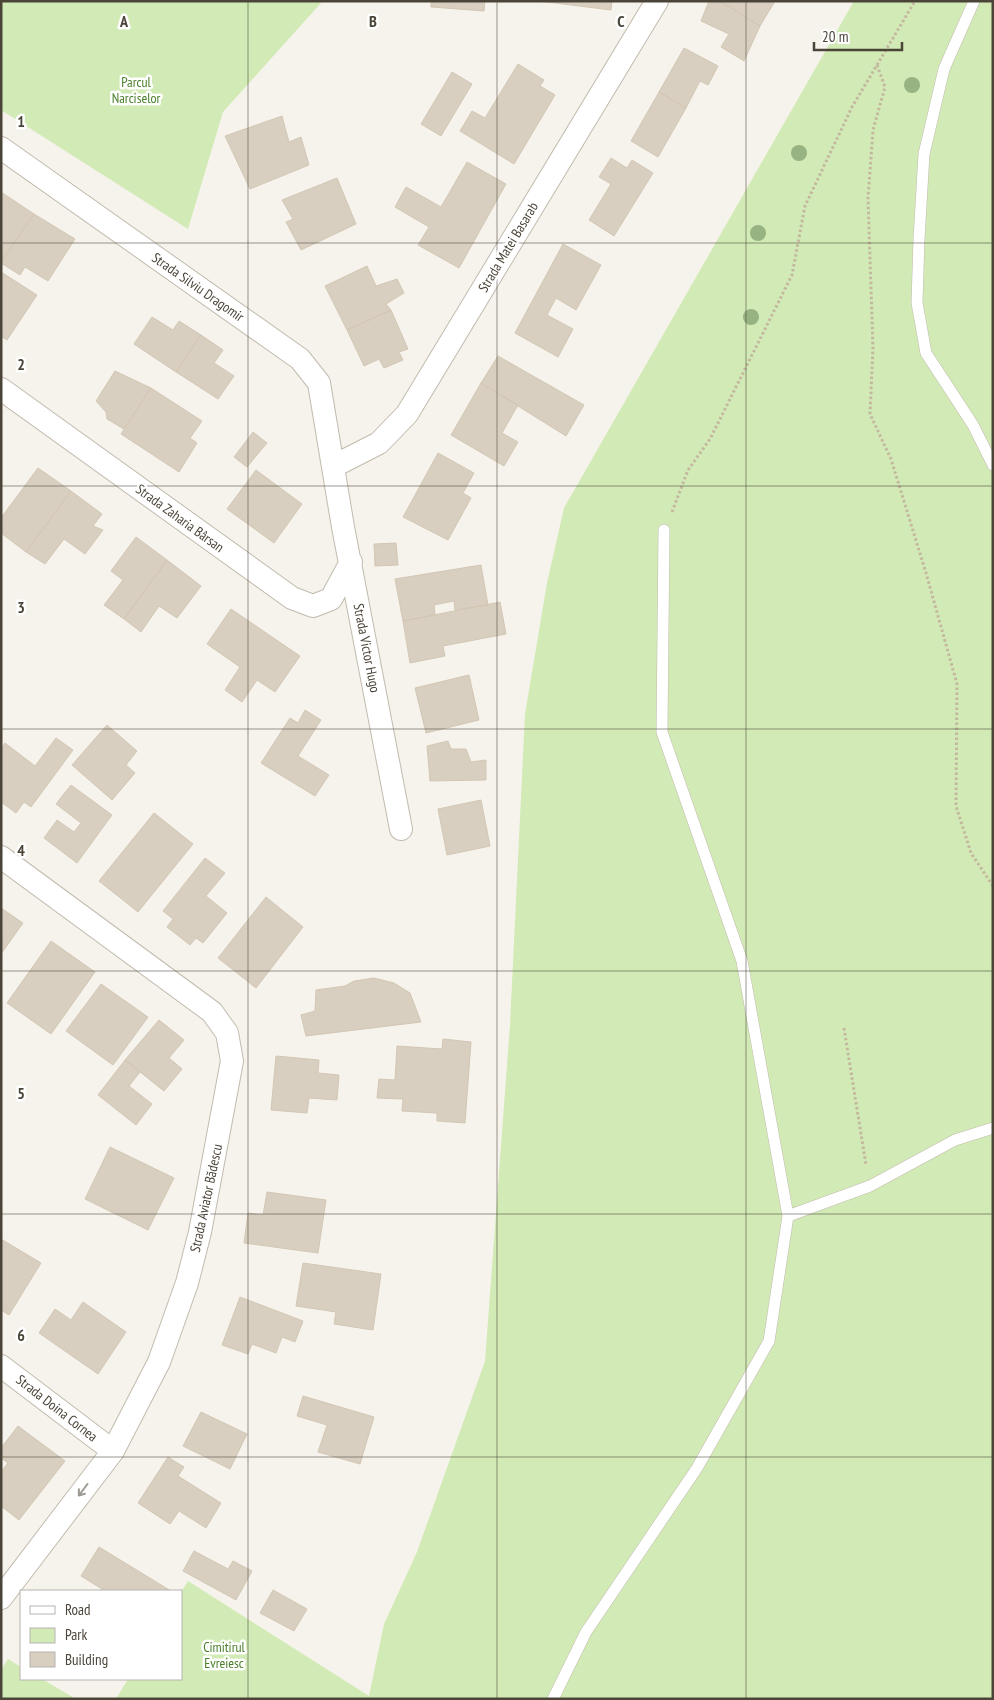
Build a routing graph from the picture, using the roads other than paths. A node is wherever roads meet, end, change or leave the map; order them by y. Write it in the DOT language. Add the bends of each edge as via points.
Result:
graph roads {
  1 [pos="657,1"];
  2 [pos="974,1"];
  3 [pos="1,148"];
  4 [pos="1,389"];
  5 [pos="993,464"];
  6 [pos="334,466"];
  7 [pos="664,530"];
  8 [pos="351,562"];
  9 [pos="402,829"];
  10 [pos="1,857"];
  11 [pos="993,1128"];
  12 [pos="788,1216"];
  13 [pos="1,1366"];
  14 [pos="113,1451"];
  15 [pos="1,1598"];
  16 [pos="554,1699"];
  1 -- 6 [label="street, Strada Matei Basarab" via="407,414 380,443"];
  2 -- 5 [label="lane" via="944,69 924,154 917,303 926,353 973,425"];
  3 -- 6 [label="street, Strada Silviu Dragomir" via="300,359 319,383"];
  4 -- 8 [label="street, Strada Zaharia Bârsan" via="292,598 313,606 331,599"];
  6 -- 8 [label="street, Strada Victor Hugo"];
  7 -- 12 [label="lane" via="662,732 742,960"];
  8 -- 9 [label="street, Strada Victor Hugo"];
  10 -- 14 [label="street, Strada Aviator Bădescu" via="212,1012 227,1033 231,1048 232,1061 223,1114 187,1283 159,1362"];
  11 -- 12 [label="lane" via="955,1140 870,1186"];
  12 -- 16 [label="lane" via="769,1341 697,1468 586,1632"];
  13 -- 14 [label="street, Strada Doina Cornea"];
  14 -- 15 [label="street, Strada Aviator Bădescu, one-way"];
}
